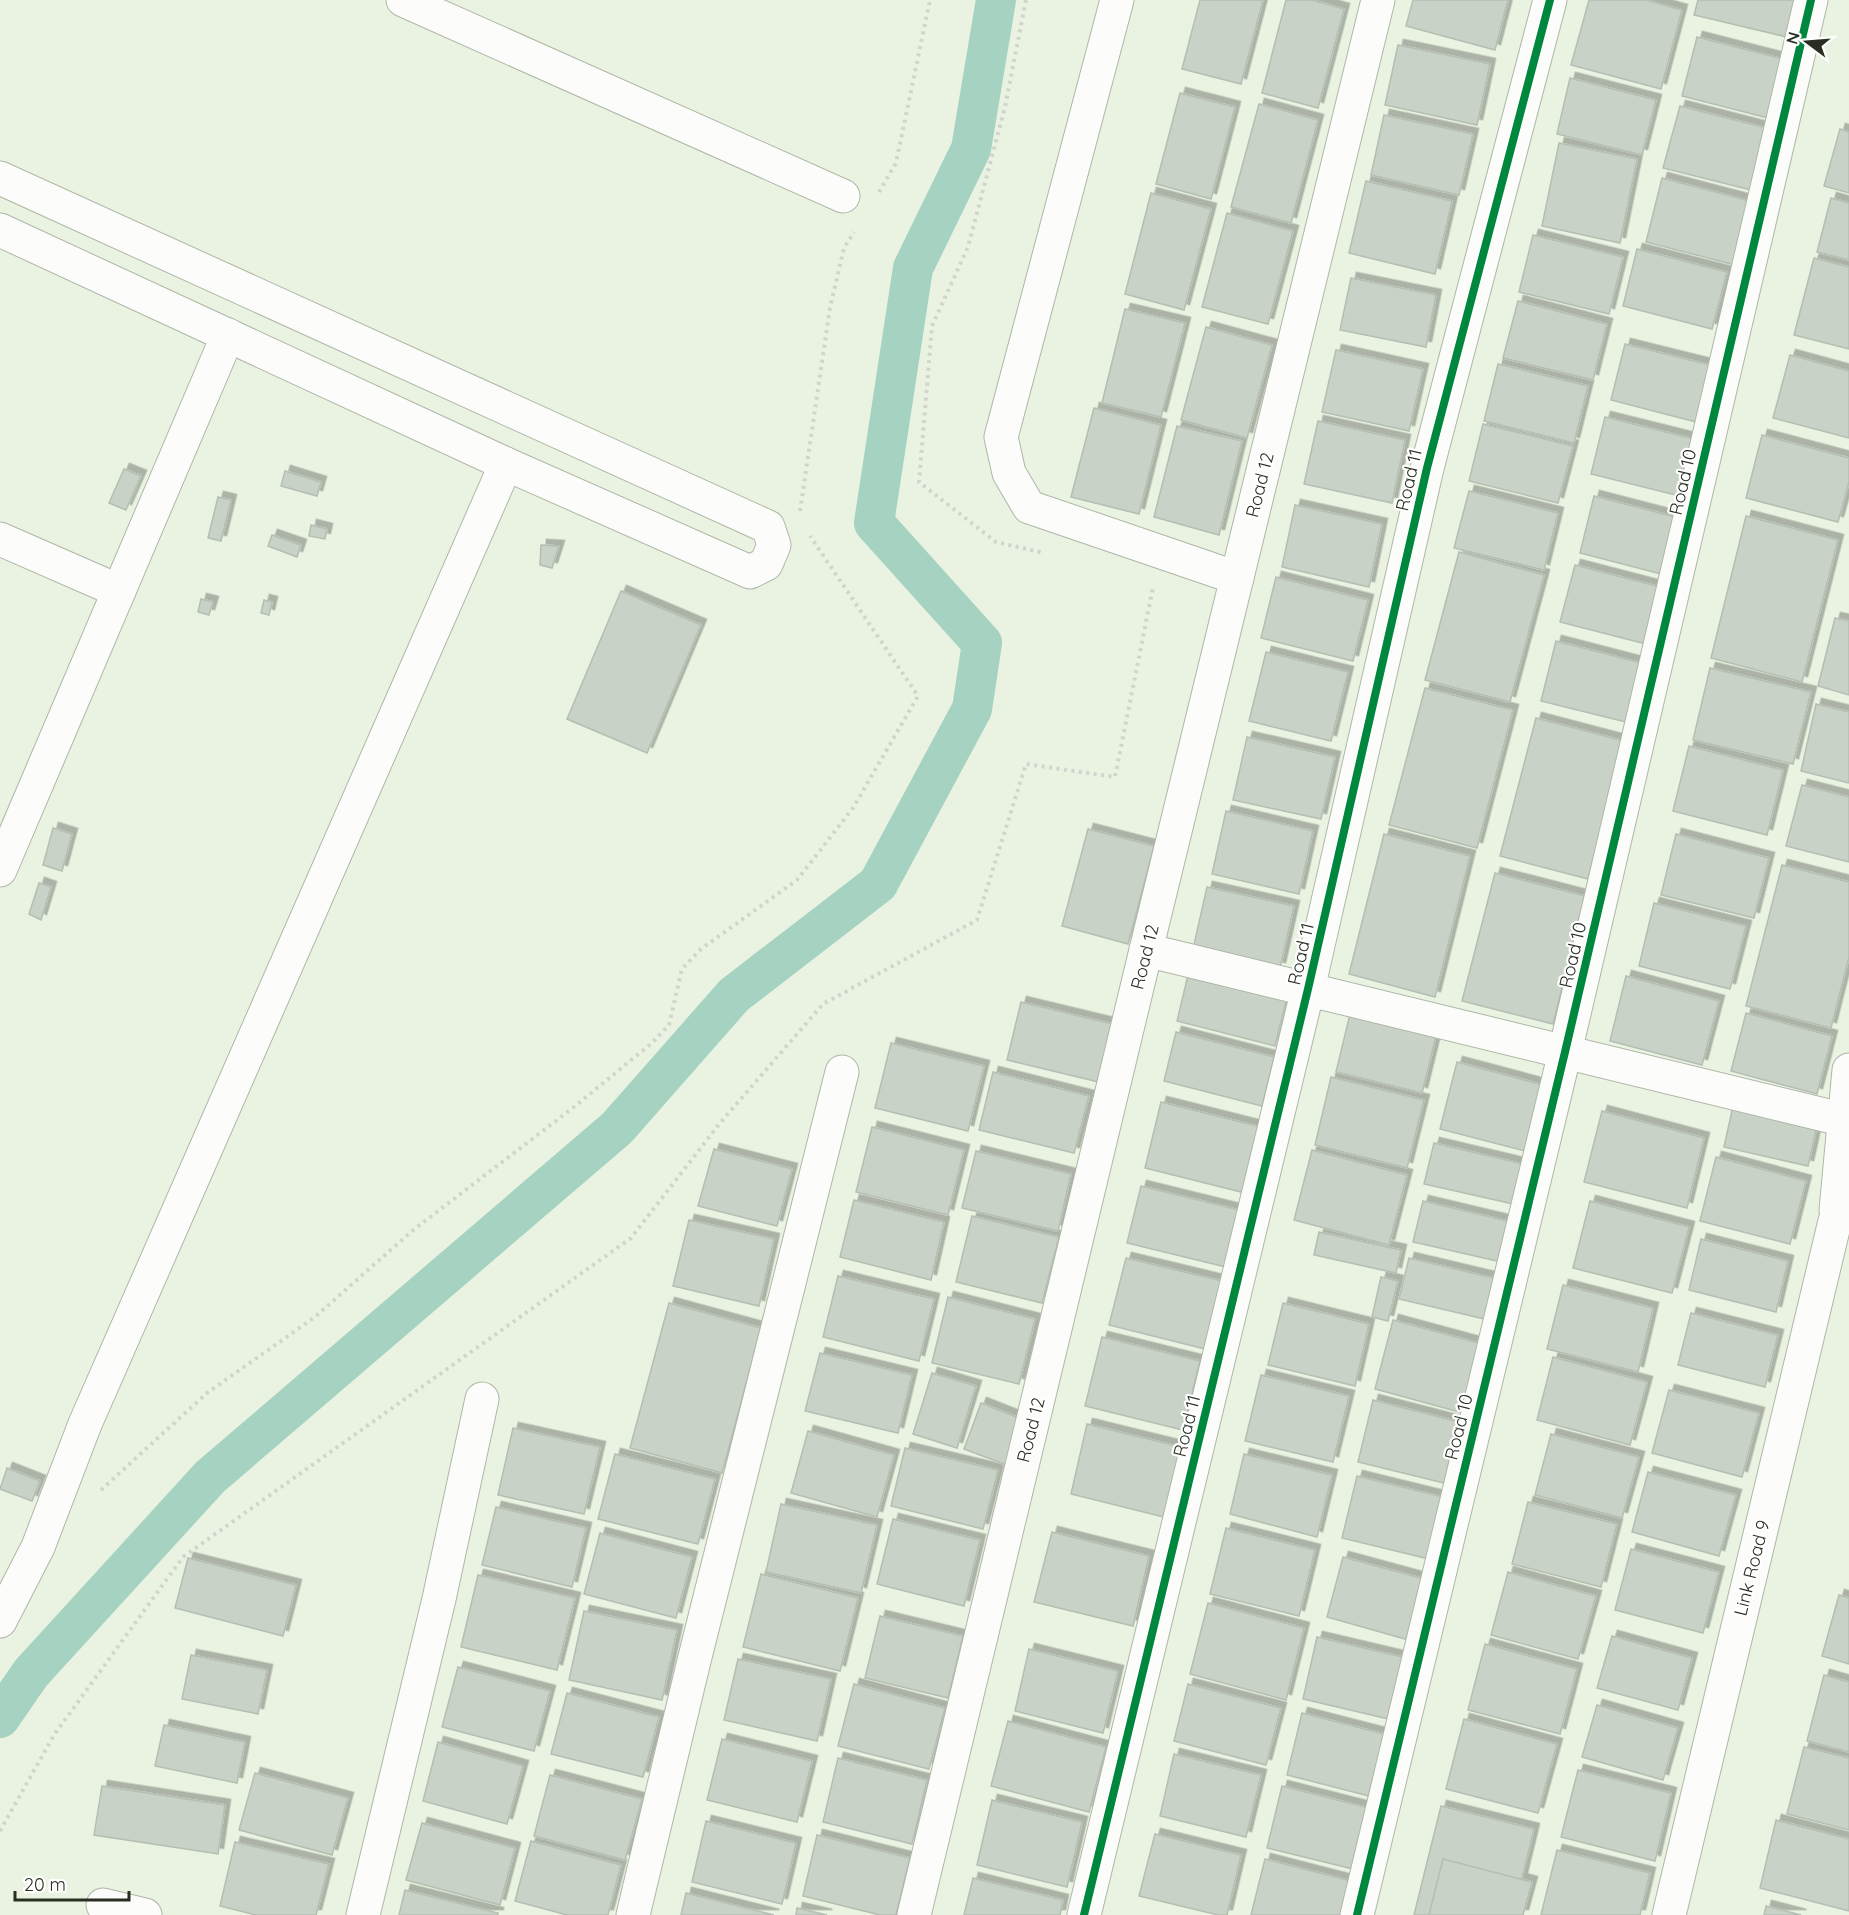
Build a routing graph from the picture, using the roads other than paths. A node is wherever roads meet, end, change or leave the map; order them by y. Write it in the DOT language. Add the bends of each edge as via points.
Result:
graph roads {
  1 [pos="403,0"];
  2 [pos="1117,0"];
  3 [pos="1378,0"];
  4 [pos="1550,0"];
  5 [pos="1811,0"];
  6 [pos="0,178"];
  7 [pos="858,198"];
  8 [pos="0,230"];
  9 [pos="228,336"];
  10 [pos="506,464"];
  11 [pos="0,539"];
  12 [pos="1237,578"];
  13 [pos="119,591"];
  14 [pos="2,859"];
  15 [pos="1146,950"];
  16 [pos="1308,989"];
  17 [pos="1565,1052"];
  18 [pos="1849,1070"];
  19 [pos="842,1072"];
  20 [pos="1846,1120"];
  21 [pos="1849,1188"];
  22 [pos="1835,1221"];
  23 [pos="482,1399"];
  24 [pos="0,1621"];
  25 [pos="104,1905"];
  26 [pos="146,1915"];
  27 [pos="363,1915"];
  28 [pos="633,1915"];
  29 [pos="914,1915"];
  30 [pos="1084,1915"];
  31 [pos="1357,1915"];
  32 [pos="1668,1915"];
  1 -- 7 [label="street"];
  2 -- 12 [label="street" via="1000,437 1009,473 1029,507"];
  3 -- 12 [label="street, Road 12"];
  4 -- 16 [label="street, Road 11" via="1427,468"];
  5 -- 17 [label="street, Road 10"];
  6 -- 10 [label="street" via="768,527 774,545 766,564 750,572"];
  8 -- 9 [label="street"];
  9 -- 10 [label="street"];
  9 -- 13 [label="street"];
  10 -- 24 [label="street" via="85,1424 38,1547"];
  11 -- 13 [label="street"];
  12 -- 15 [label="street, Road 12"];
  13 -- 14 [label="street"];
  15 -- 16 [label="street"];
  15 -- 29 [label="street, Road 12"];
  16 -- 17 [label="street"];
  16 -- 30 [label="street, Road 11"];
  17 -- 20 [label="street"];
  17 -- 31 [label="street, Road 10"];
  18 -- 20 [label="street, Link Road 9"];
  19 -- 28 [label="street"];
  20 -- 22 [label="street, Link Road 9"];
  21 -- 22 [label="street, Link Road 9"];
  22 -- 32 [label="street, Link Road 9"];
  23 -- 27 [label="street" via="439,1599"];
  25 -- 26 [label="street"];
}
